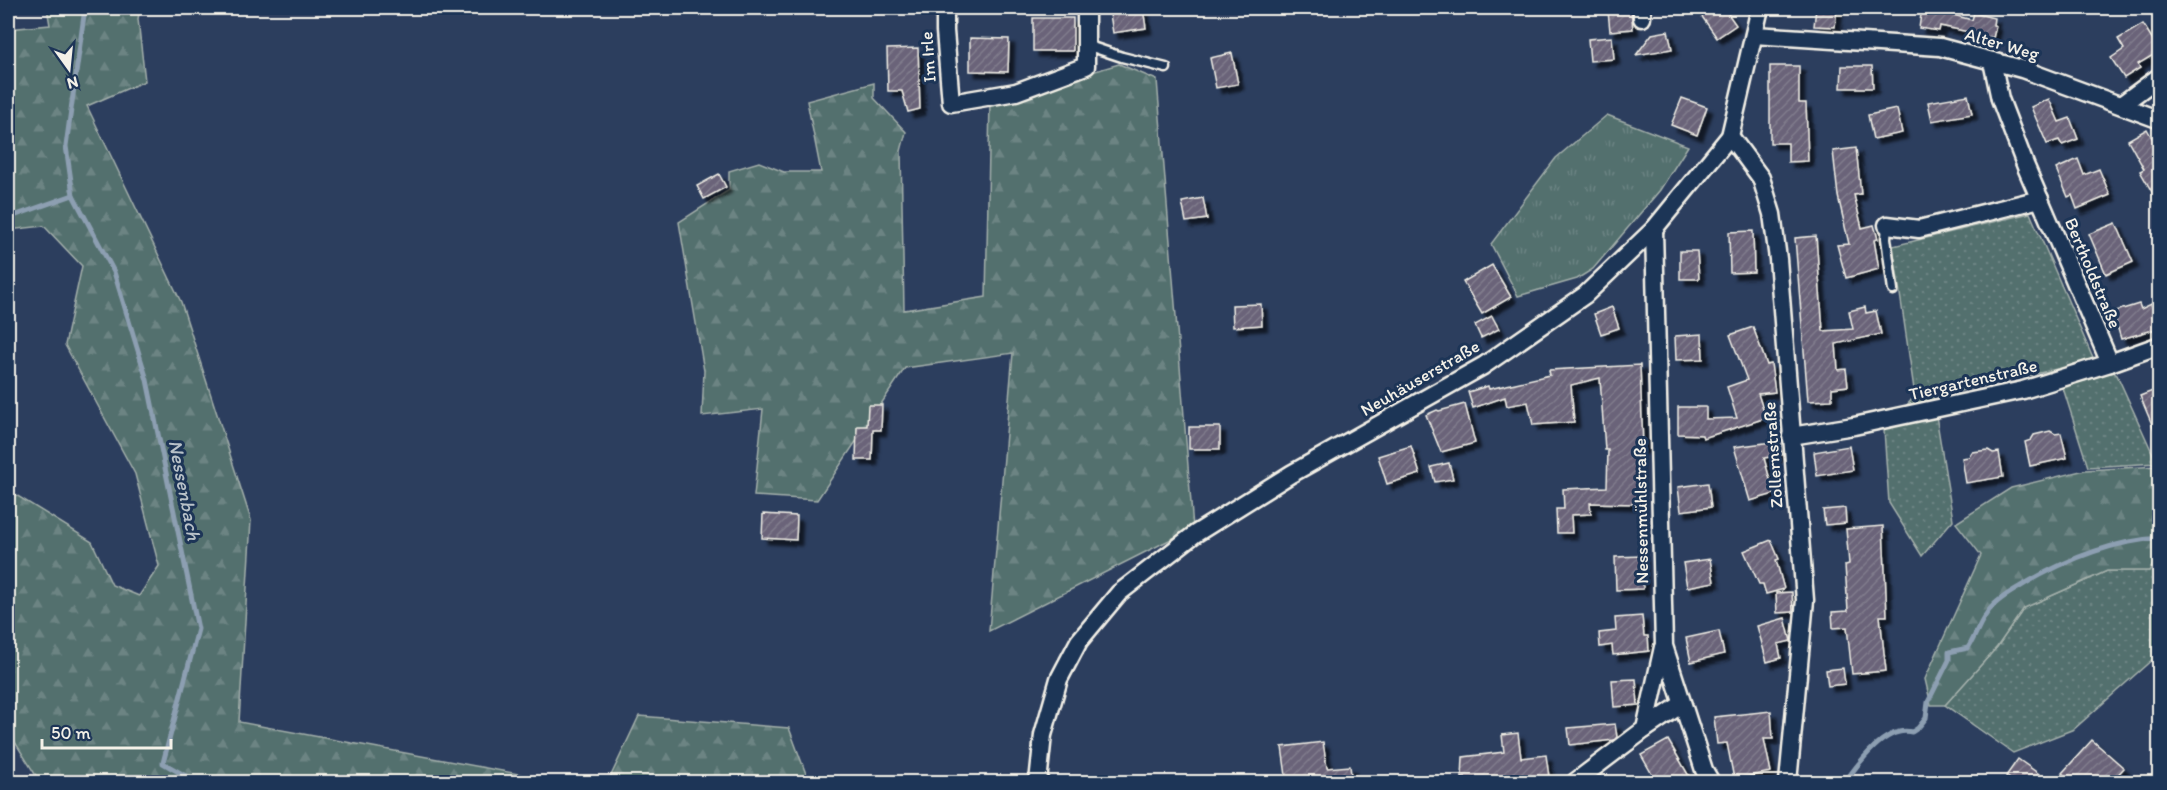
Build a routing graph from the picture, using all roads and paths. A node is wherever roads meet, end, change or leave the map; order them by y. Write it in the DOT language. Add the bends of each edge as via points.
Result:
graph roads {
  1 [pos="945,8"];
  2 [pos="1086,8"];
  3 [pos="1760,8"];
  4 [pos="1754,35"];
  5 [pos="1086,45"];
  6 [pos="1992,61"];
  7 [pos="1166,68"];
  8 [pos="2160,76"];
  9 [pos="2121,105"];
  10 [pos="2160,120"];
  11 [pos="1730,136"];
  12 [pos="2040,200"];
  13 [pos="1887,225"];
  14 [pos="1654,230"];
  15 [pos="1893,290"];
  16 [pos="2160,345"];
  17 [pos="2110,363"];
  18 [pos="1791,436"];
  19 [pos="1664,646"];
  20 [pos="1683,704"];
  21 [pos="1645,729"];
  22 [pos="1038,783"];
  23 [pos="1575,783"];
  24 [pos="1711,783"];
  25 [pos="1788,783"];
  1 -- 5 [label="street, Im Irle" via="951,104 1016,92 1086,66"];
  2 -- 5 [label="street"];
  3 -- 4 [label="street, Neuhäuserstraße"];
  4 -- 6 [label="street, Alter Weg" via="1940,47"];
  4 -- 11 [label="street, Neuhäuserstraße"];
  5 -- 7 [label="lane"];
  6 -- 9 [label="street, Alter Weg"];
  6 -- 12 [label="street, Bertholdstraße" via="2000,99"];
  8 -- 9 [label="street"];
  9 -- 10 [label="street, Alter Weg"];
  11 -- 14 [label="street, Neuhäuserstraße"];
  11 -- 18 [label="street, Zollernstraße" via="1761,178 1772,214"];
  12 -- 13 [label="street" via="1919,229"];
  12 -- 17 [label="street, Bertholdstraße"];
  13 -- 15 [label="lane"];
  14 -- 19 [label="street, Nessenmühlstraße"];
  14 -- 22 [label="street, Neuhäuserstraße" via="1585,295 1483,366 1291,474 1204,528 1119,593 1079,641 1059,679 1043,735"];
  16 -- 17 [label="street, Tiergartenstraße"];
  17 -- 18 [label="street, Tiergartenstraße" via="2023,390"];
  18 -- 25 [label="street, Zollernstraße" via="1804,600"];
  19 -- 20 [label="street, Nessenmühlstraße"];
  19 -- 21 [label="street"];
  20 -- 21 [label="street"];
  20 -- 24 [label="street, Nessenmühlstraße"];
  21 -- 23 [label="street"];
}
